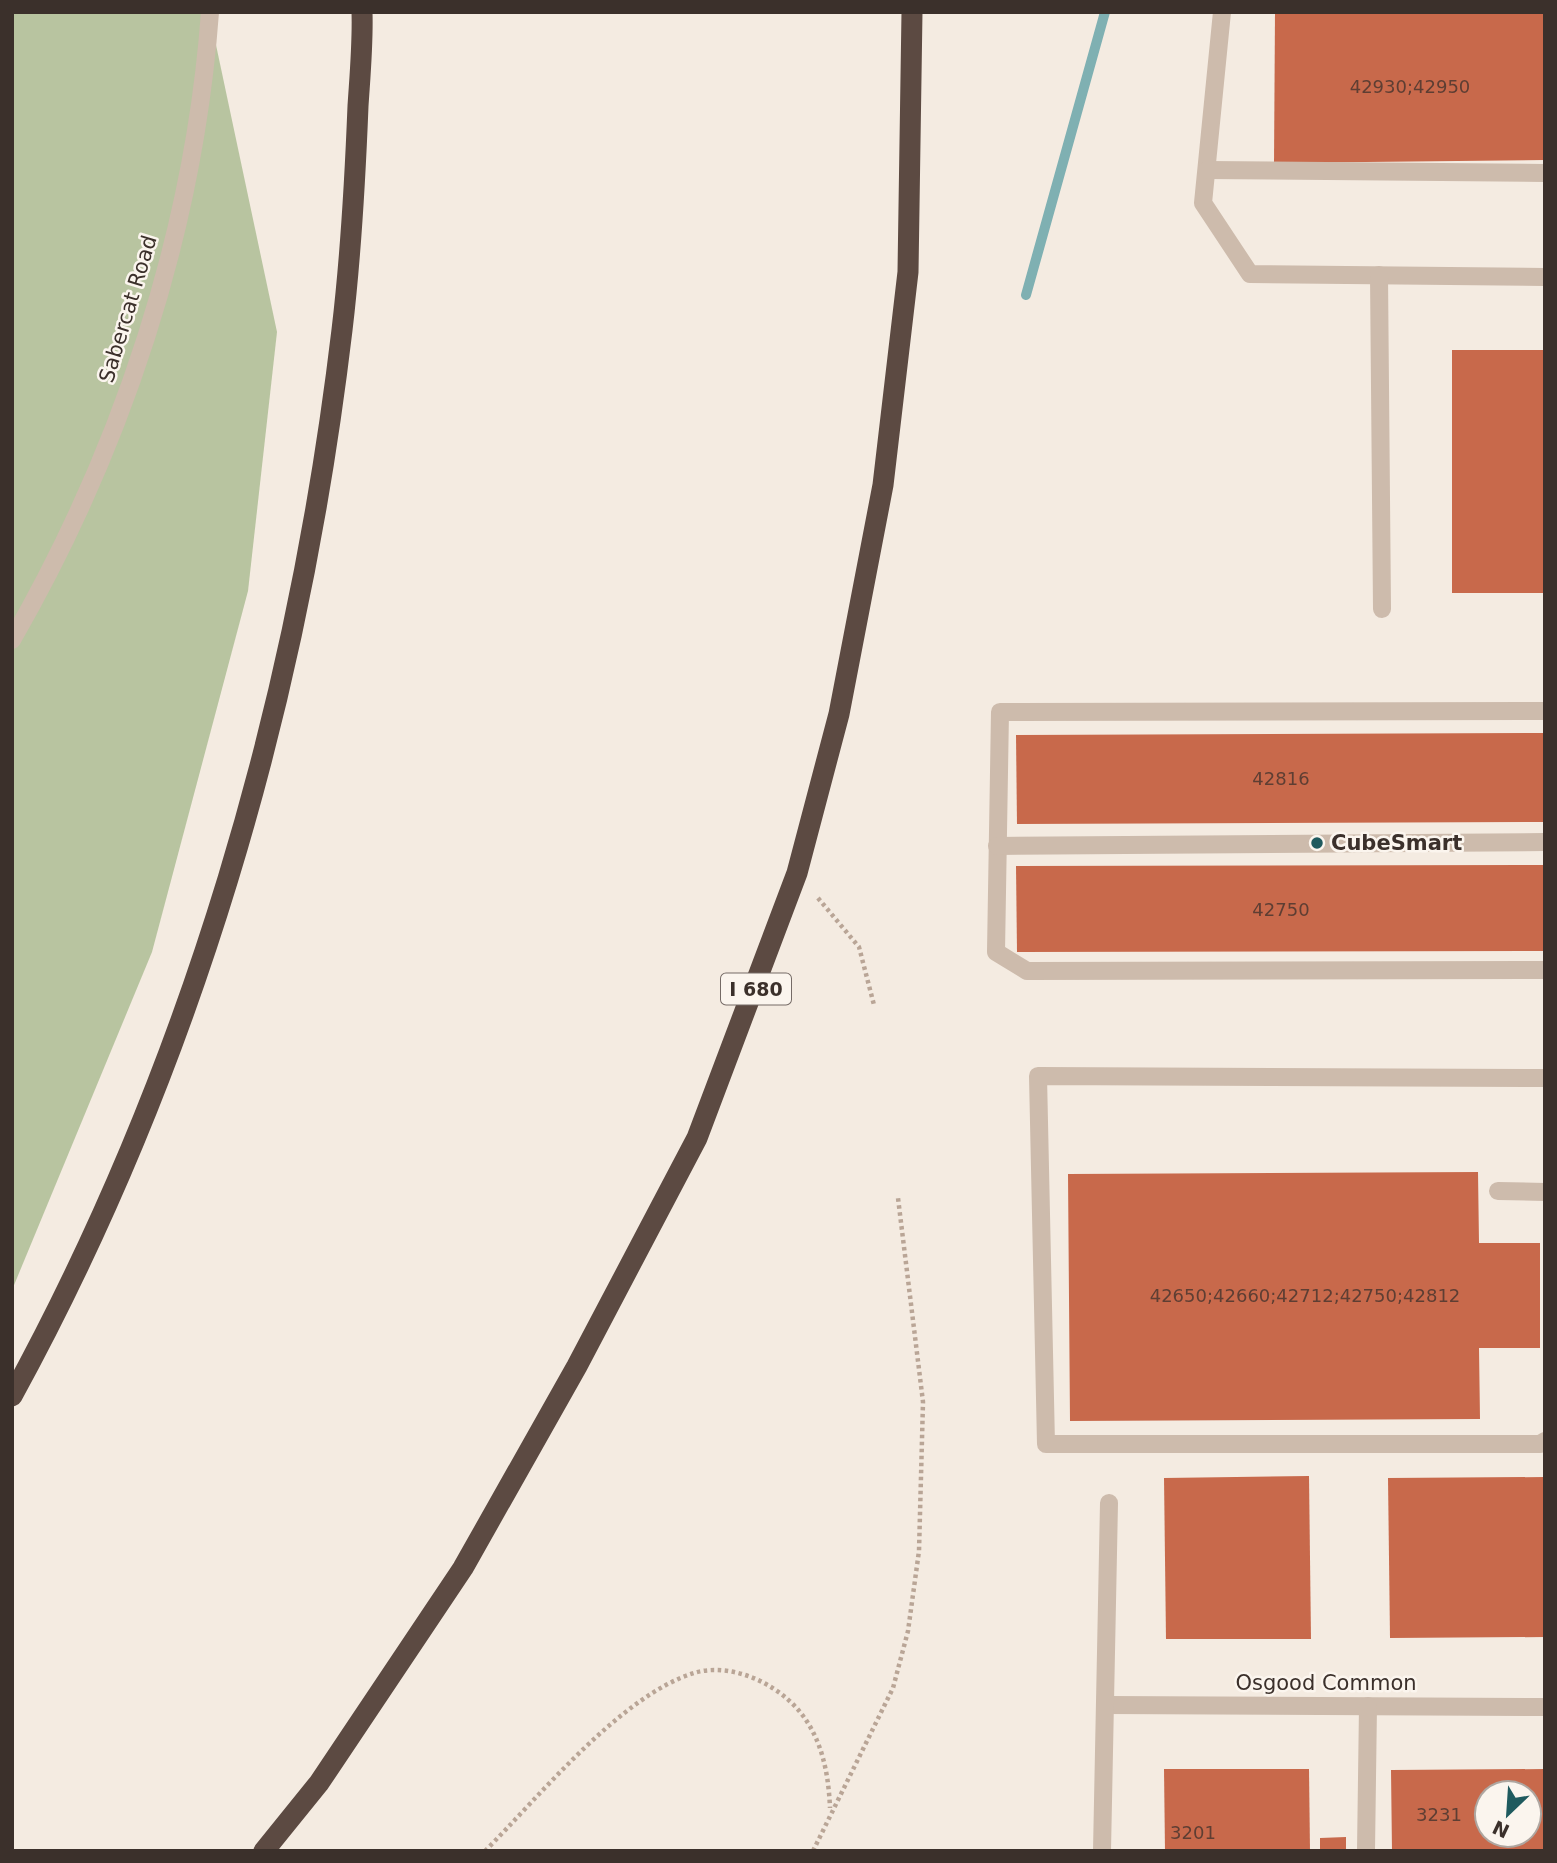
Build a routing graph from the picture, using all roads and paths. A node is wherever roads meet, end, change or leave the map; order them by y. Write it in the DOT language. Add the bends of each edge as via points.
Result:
graph roads {
  1 [pos="210,12"];
  2 [pos="362,12"];
  3 [pos="912,12"];
  4 [pos="1222,12"];
  5 [pos="1207,170"];
  6 [pos="1545,173"];
  7 [pos="1379,275"];
  8 [pos="1545,277"];
  9 [pos="1382,609"];
  10 [pos="12,640"];
  11 [pos="1545,711"];
  12 [pos="1545,842"];
  13 [pos="997,846"];
  14 [pos="797,873"];
  15 [pos="1545,970"];
  16 [pos="874,1005"];
  17 [pos="1545,1078"];
  18 [pos="1497,1191"];
  19 [pos="1545,1192"];
  20 [pos="898,1198"];
  21 [pos="12,1396"];
  22 [pos="1545,1441"];
  23 [pos="1110,1503"];
  24 [pos="1107,1705"];
  25 [pos="1368,1706"];
  26 [pos="1545,1707"];
  27 [pos="831,1811"];
  28 [pos="264,1851"];
  29 [pos="485,1851"];
  30 [pos="813,1851"];
  31 [pos="1102,1851"];
  32 [pos="1366,1851"];
  1 -- 10 [label="street, Sabercat Road" via="206,66 184,196 150,328 97,472"];
  2 -- 21 [label="highway" via="353,233 330,431 292,640 243,831 183,1013 114,1190"];
  3 -- 14 [label="highway, I 680" via="908,272 883,485 839,714"];
  4 -- 5 [label="street"];
  5 -- 6 [label="street"];
  5 -- 7 [label="street" via="1203,203 1250,274"];
  7 -- 8 [label="street"];
  7 -- 9 [label="street"];
  11 -- 13 [label="street" via="1000,712"];
  12 -- 13 [label="street"];
  13 -- 15 [label="street" via="996,952 1027,971"];
  14 -- 16 [label="path" via="859,947"];
  14 -- 28 [label="highway, I 680" via="698,1138 577,1366 463,1568 319,1783"];
  17 -- 22 [label="street" via="1038,1076 1046,1444"];
  18 -- 19 [label="street"];
  20 -- 27 [label="path" via="923,1402 919,1551 908,1631 893,1688"];
  23 -- 24 [label="street"];
  24 -- 25 [label="street, Osgood Common"];
  24 -- 31 [label="street"];
  25 -- 26 [label="street, Osgood Common"];
  25 -- 32 [label="street"];
  27 -- 29 [label="path" via="829,1775 817,1736 793,1702 762,1681 730,1671 696,1672 664,1685 616,1718"];
  27 -- 30 [label="path"];
}
